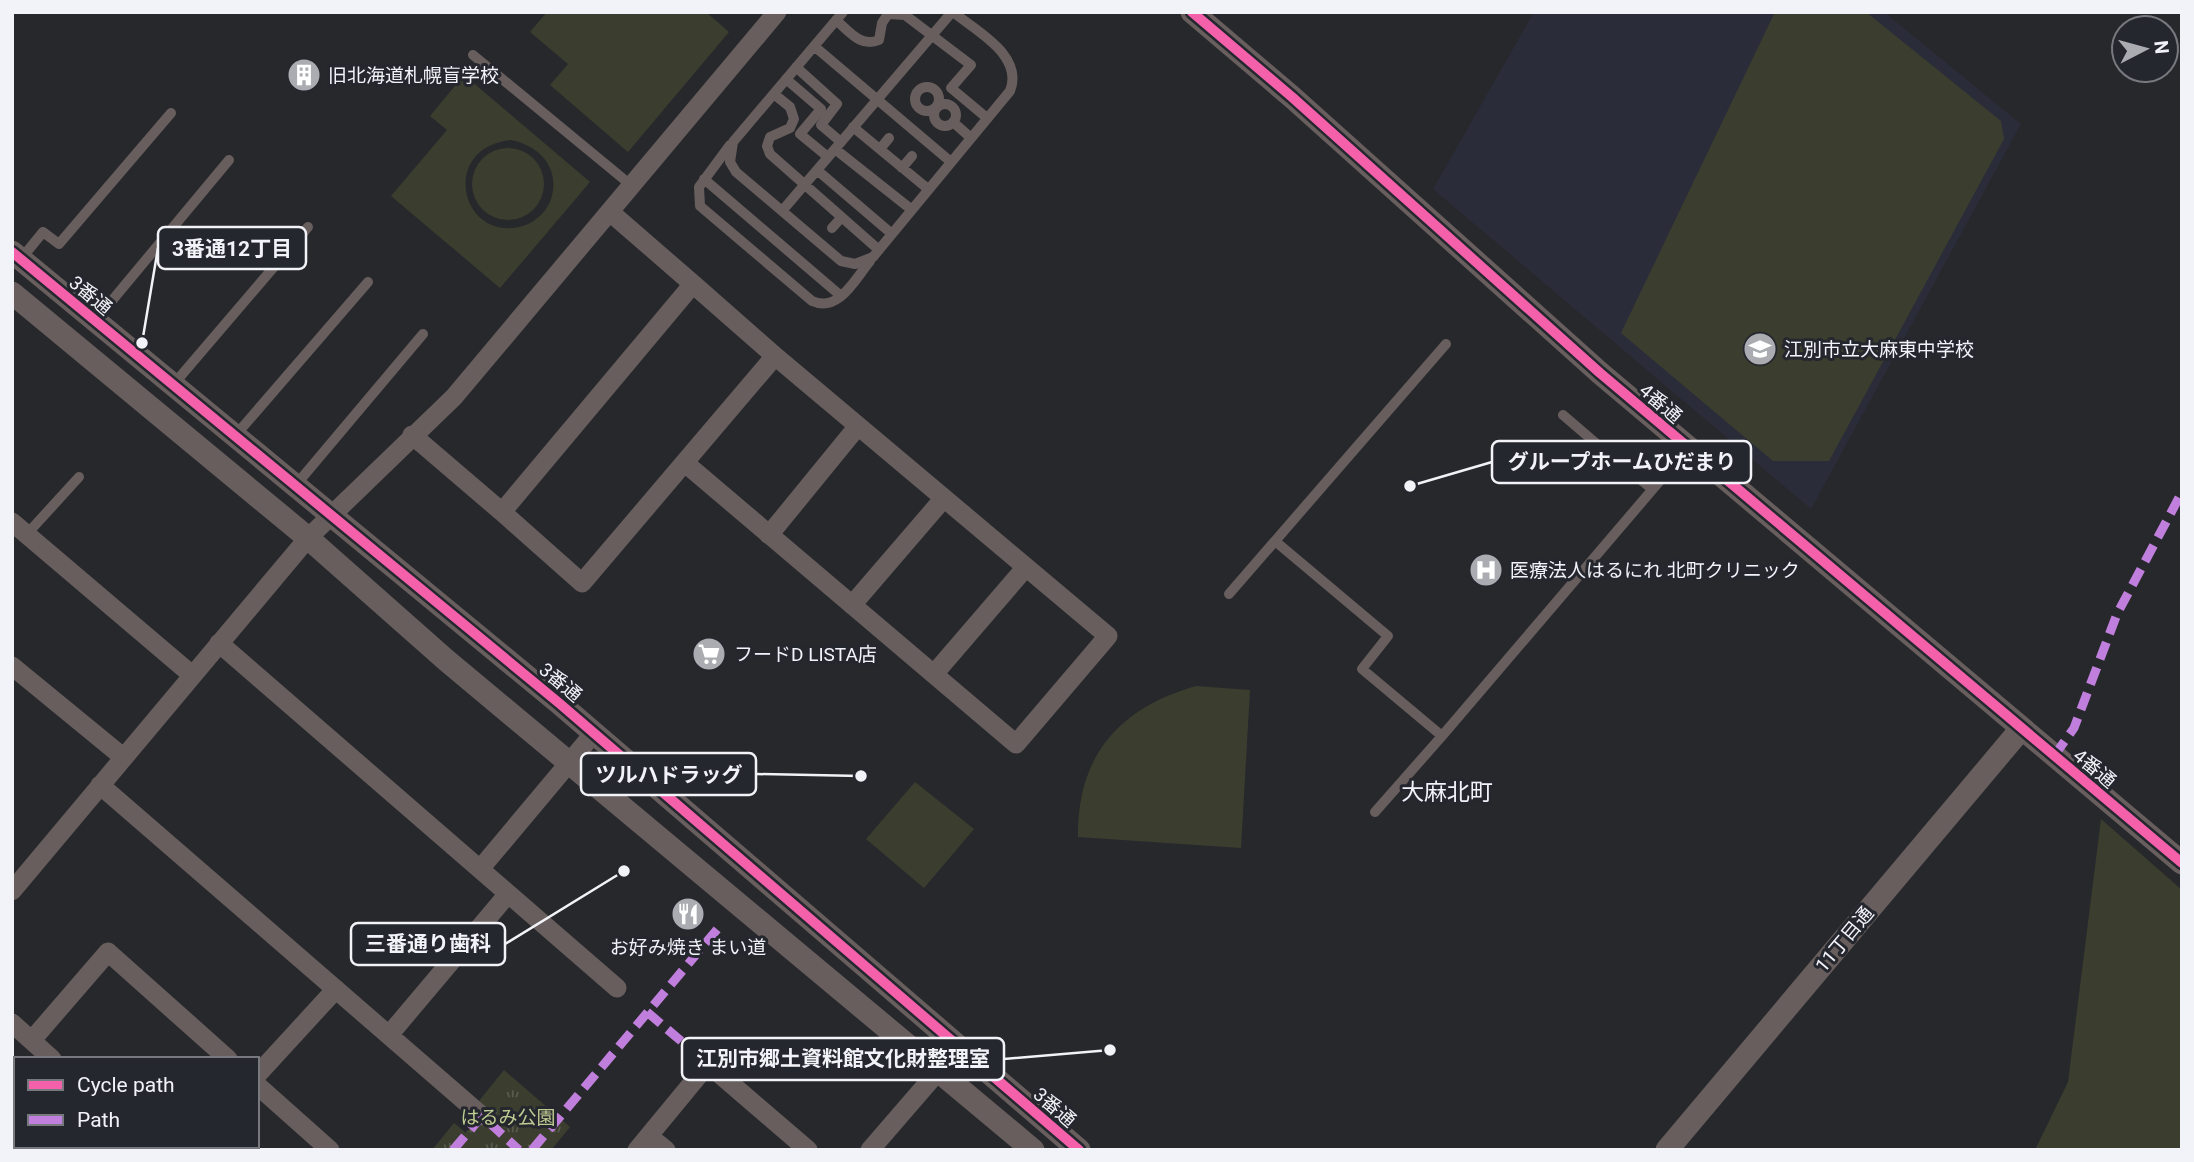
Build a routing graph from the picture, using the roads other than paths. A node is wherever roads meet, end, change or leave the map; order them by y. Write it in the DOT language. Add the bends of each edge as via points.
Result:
graph roads {
  1 [pos="777,12"];
  2 [pos="952,12"];
  3 [pos="1192,12"];
  4 [pos="839,16"];
  5 [pos="933,35"];
  6 [pos="814,46"];
  7 [pos="472,55"];
  8 [pos="796,67"];
  9 [pos="786,79"];
  10 [pos="774,94"];
  11 [pos="877,99"];
  12 [pos="937,106"];
  13 [pos="920,108"];
  14 [pos="171,113"];
  15 [pos="987,118"];
  16 [pos="953,122"];
  17 [pos="906,123"];
  18 [pos="853,127"];
  19 [pos="890,138"];
  20 [pos="971,138"];
  21 [pos="733,142"];
  22 [pos="835,149"];
  23 [pos="880,149"];
  24 [pos="912,156"];
  25 [pos="229,160"];
  26 [pos="951,162"];
  27 [pos="902,168"];
  28 [pos="817,170"];
  29 [pos="704,179"];
  30 [pos="804,185"];
  31 [pos="632,186"];
  32 [pos="928,190"];
  33 [pos="912,210"];
  34 [pos="782,211"];
  35 [pos="610,212"];
  36 [pos="841,218"];
  37 [pos="308,227"];
  38 [pos="832,228"];
  39 [pos="892,234"];
  40 [pos="877,252"];
  41 [pos="15,255"];
  42 [pos="368,282"];
  43 [pos="694,284"];
  44 [pos="12,293"];
  45 [pos="841,296"];
  46 [pos="95,321"];
  47 [pos="423,334"];
  48 [pos="1446,344"];
  49 [pos="775,356"];
  50 [pos="173,385"];
  51 [pos="1563,415"];
  52 [pos="858,426"];
  53 [pos="412,435"];
  54 [pos="234,436"];
  55 [pos="1687,449"];
  56 [pos="1605,451"];
  57 [pos="1619,462"];
  58 [pos="685,463"];
  59 [pos="79,477"];
  60 [pos="295,486"];
  61 [pos="1652,489"];
  62 [pos="943,498"];
  63 [pos="502,512"];
  64 [pos="332,517"];
  65 [pos="19,528"];
  66 [pos="769,535"];
  67 [pos="308,538"];
  68 [pos="1275,541"];
  69 [pos="1026,567"];
  70 [pos="1229,594"];
  71 [pos="852,604"];
  72 [pos="219,643"];
  73 [pos="12,666"];
  74 [pos="934,674"];
  75 [pos="192,675"];
  76 [pos="2021,729"];
  77 [pos="594,733"];
  78 [pos="1442,736"];
  79 [pos="123,757"];
  80 [pos="570,762"];
  81 [pos="100,785"];
  82 [pos="1375,812"];
  83 [pos="2182,863"];
  84 [pos="19,868"];
  85 [pos="480,869"];
  86 [pos="12,891"];
  87 [pos="508,894"];
  88 [pos="617,988"];
  89 [pos="337,989"];
  90 [pos="12,1023"];
  91 [pos="389,1035"];
  92 [pos="32,1040"];
  93 [pos="959,1047"];
  94 [pos="50,1057"];
  95 [pos="226,1057"];
  96 [pos="939,1071"];
  97 [pos="259,1073"];
  98 [pos="259,1087"];
  99 [pos="482,1116"];
  100 [pos="1054,1129"];
  101 [pos="643,1143"];
  102 [pos="1674,1147"];
  103 [pos="330,1150"];
  104 [pos="666,1150"];
  105 [pos="808,1150"];
  106 [pos="870,1150"];
  107 [pos="1034,1150"];
  108 [pos="1079,1150"];
  1 -- 31 [label="street"];
  2 -- 5 [label="lane"];
  2 -- 15 [label="lane" via="1001,51 1011,65 1010,91"];
  3 -- 55 [label="street, 4番通"];
  4 -- 5 [label="lane" via="865,43 879,40 885,18 894,13 905,15"];
  4 -- 6 [label="lane"];
  5 -- 11 [label="lane"];
  5 -- 15 [label="lane" via="971,65 951,88"];
  6 -- 8 [label="lane"];
  6 -- 11 [label="lane"];
  7 -- 31 [label="lane"];
  8 -- 9 [label="lane"];
  8 -- 22 [label="lane" via="837,104 821,125"];
  9 -- 10 [label="lane"];
  9 -- 22 [label="lane" via="821,109 800,134"];
  10 -- 21 [label="lane"];
  10 -- 30 [label="lane" via="790,107 794,119 790,128 770,137 768,150"];
  11 -- 17 [label="lane"];
  11 -- 18 [label="lane"];
  12 -- 13 [label="lane" via="927,111"];
  12 -- 13 [label="lane" via="936,91 925,88 917,94"];
  12 -- 16 [label="lane" via="951,106 956,112"];
  12 -- 16 [label="lane" via="933,112 936,122 946,126"];
  13 -- 17 [label="lane"];
  14 -- 41 [label="lane" via="59,244 43,232"];
  15 -- 20 [label="lane"];
  16 -- 20 [label="lane"];
  17 -- 26 [label="lane"];
  18 -- 22 [label="lane"];
  18 -- 23 [label="lane"];
  19 -- 23 [label="lane"];
  20 -- 26 [label="lane"];
  21 -- 29 [label="lane"];
  21 -- 34 [label="lane" via="732,167"];
  22 -- 28 [label="lane"];
  22 -- 33 [label="lane"];
  23 -- 27 [label="lane"];
  24 -- 27 [label="lane"];
  25 -- 46 [label="lane"];
  26 -- 32 [label="lane"];
  27 -- 32 [label="lane"];
  28 -- 30 [label="lane"];
  28 -- 39 [label="lane"];
  29 -- 45 [label="lane"];
  29 -- 45 [label="lane" via="699,187 700,206 812,301 825,305"];
  30 -- 34 [label="lane"];
  30 -- 36 [label="lane"];
  31 -- 35 [label="street"];
  32 -- 33 [label="lane"];
  33 -- 39 [label="lane"];
  34 -- 40 [label="lane" via="841,261 861,263"];
  35 -- 43 [label="street"];
  35 -- 53 [label="street" via="454,397"];
  36 -- 38 [label="lane"];
  36 -- 40 [label="lane"];
  37 -- 50 [label="lane"];
  39 -- 40 [label="lane"];
  40 -- 45 [label="lane"];
  41 -- 46 [label="street, 3番通"];
  42 -- 54 [label="lane"];
  43 -- 49 [label="street"];
  43 -- 63 [label="street"];
  44 -- 67 [label="street"];
  46 -- 50 [label="street, 3番通"];
  47 -- 60 [label="lane"];
  48 -- 68 [label="lane"];
  49 -- 52 [label="street"];
  49 -- 58 [label="street"];
  50 -- 54 [label="street, 3番通"];
  51 -- 56 [label="lane"];
  52 -- 62 [label="street"];
  52 -- 66 [label="street"];
  53 -- 63 [label="street"];
  53 -- 64 [label="street"];
  54 -- 60 [label="street, 3番通"];
  55 -- 61 [label="lane"];
  55 -- 76 [label="street, 4番通"];
  57 -- 61 [label="lane"];
  58 -- 63 [label="street" via="582,583"];
  58 -- 66 [label="street"];
  59 -- 65 [label="lane"];
  60 -- 64 [label="street, 3番通"];
  61 -- 78 [label="lane"];
  62 -- 69 [label="street"];
  62 -- 71 [label="street"];
  64 -- 67 [label="street"];
  64 -- 77 [label="street, 3番通"];
  65 -- 75 [label="street"];
  66 -- 71 [label="street"];
  67 -- 72 [label="street"];
  67 -- 80 [label="street"];
  68 -- 70 [label="lane"];
  68 -- 78 [label="lane" via="1388,636 1362,669"];
  69 -- 74 [label="street"];
  69 -- 74 [label="street" via="1108,636 1016,744"];
  71 -- 74 [label="street"];
  72 -- 75 [label="street"];
  72 -- 85 [label="street"];
  73 -- 79 [label="street"];
  75 -- 79 [label="street"];
  76 -- 83 [label="street, 4番通"];
  76 -- 102 [label="street, 11丁目通"];
  77 -- 80 [label="street"];
  77 -- 93 [label="street, 3番通"];
  78 -- 82 [label="lane"];
  79 -- 81 [label="street"];
  80 -- 85 [label="street"];
  80 -- 96 [label="street"];
  81 -- 84 [label="street"];
  81 -- 89 [label="street"];
  84 -- 86 [label="street"];
  85 -- 87 [label="street"];
  87 -- 88 [label="street"];
  87 -- 91 [label="street"];
  89 -- 91 [label="street"];
  89 -- 97 [label="street"];
  90 -- 92 [label="street"];
  91 -- 99 [label="street"];
  92 -- 94 [label="street"];
  92 -- 95 [label="street" via="108,951"];
  93 -- 96 [label="street"];
  93 -- 100 [label="street, 3番通"];
  96 -- 106 [label="street"];
  96 -- 107 [label="street"];
  98 -- 103 [label="street"];
  100 -- 107 [label="street"];
  100 -- 108 [label="street, 3番通"];
  101 -- 104 [label="street"];
  101 -- 105 [label="street" via="708,1064"];
}
